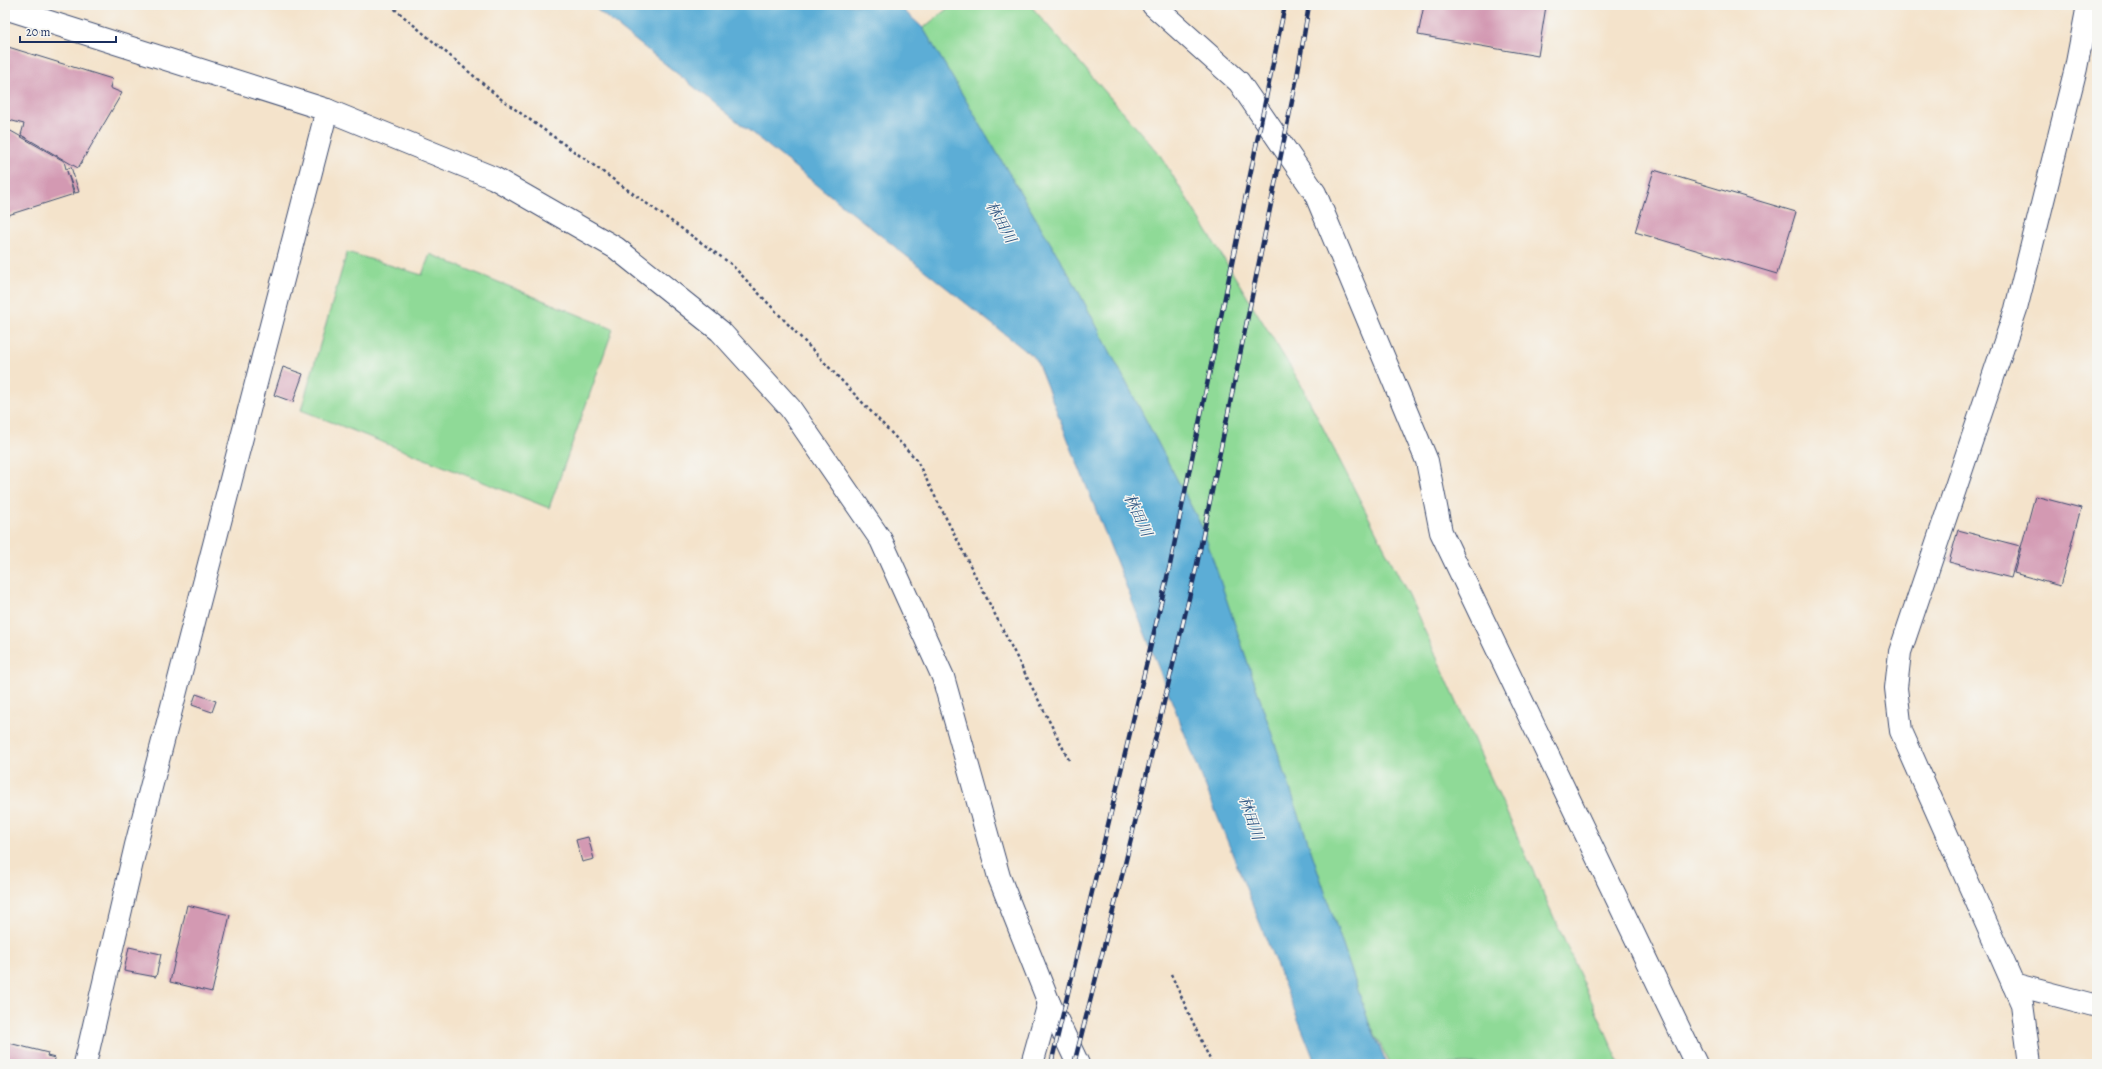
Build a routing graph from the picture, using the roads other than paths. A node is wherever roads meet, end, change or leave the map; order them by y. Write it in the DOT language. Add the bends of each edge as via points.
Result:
graph roads {
  1 [pos="1153,5"];
  2 [pos="2088,5"];
  3 [pos="5,8"];
  4 [pos="327,110"];
  5 [pos="2013,984"];
  6 [pos="1049,1003"];
  7 [pos="2097,1006"];
  8 [pos="85,1064"];
  9 [pos="1032,1064"];
  10 [pos="1078,1064"];
  11 [pos="1696,1064"];
  12 [pos="2030,1064"];
  1 -- 11 [label="street" via="1238,82 1315,193 1428,461 1441,532"];
  2 -- 5 [label="street" via="2074,76 2016,309 1900,652 1896,688 1901,731"];
  3 -- 4 [label="street"];
  4 -- 6 [label="street" via="494,178 616,248 720,331 790,408 881,540 943,677 999,877"];
  4 -- 8 [label="street" via="136,845"];
  5 -- 7 [label="street"];
  5 -- 12 [label="street" via="2022,1004"];
  6 -- 9 [label="street"];
  6 -- 10 [label="street"];
}
